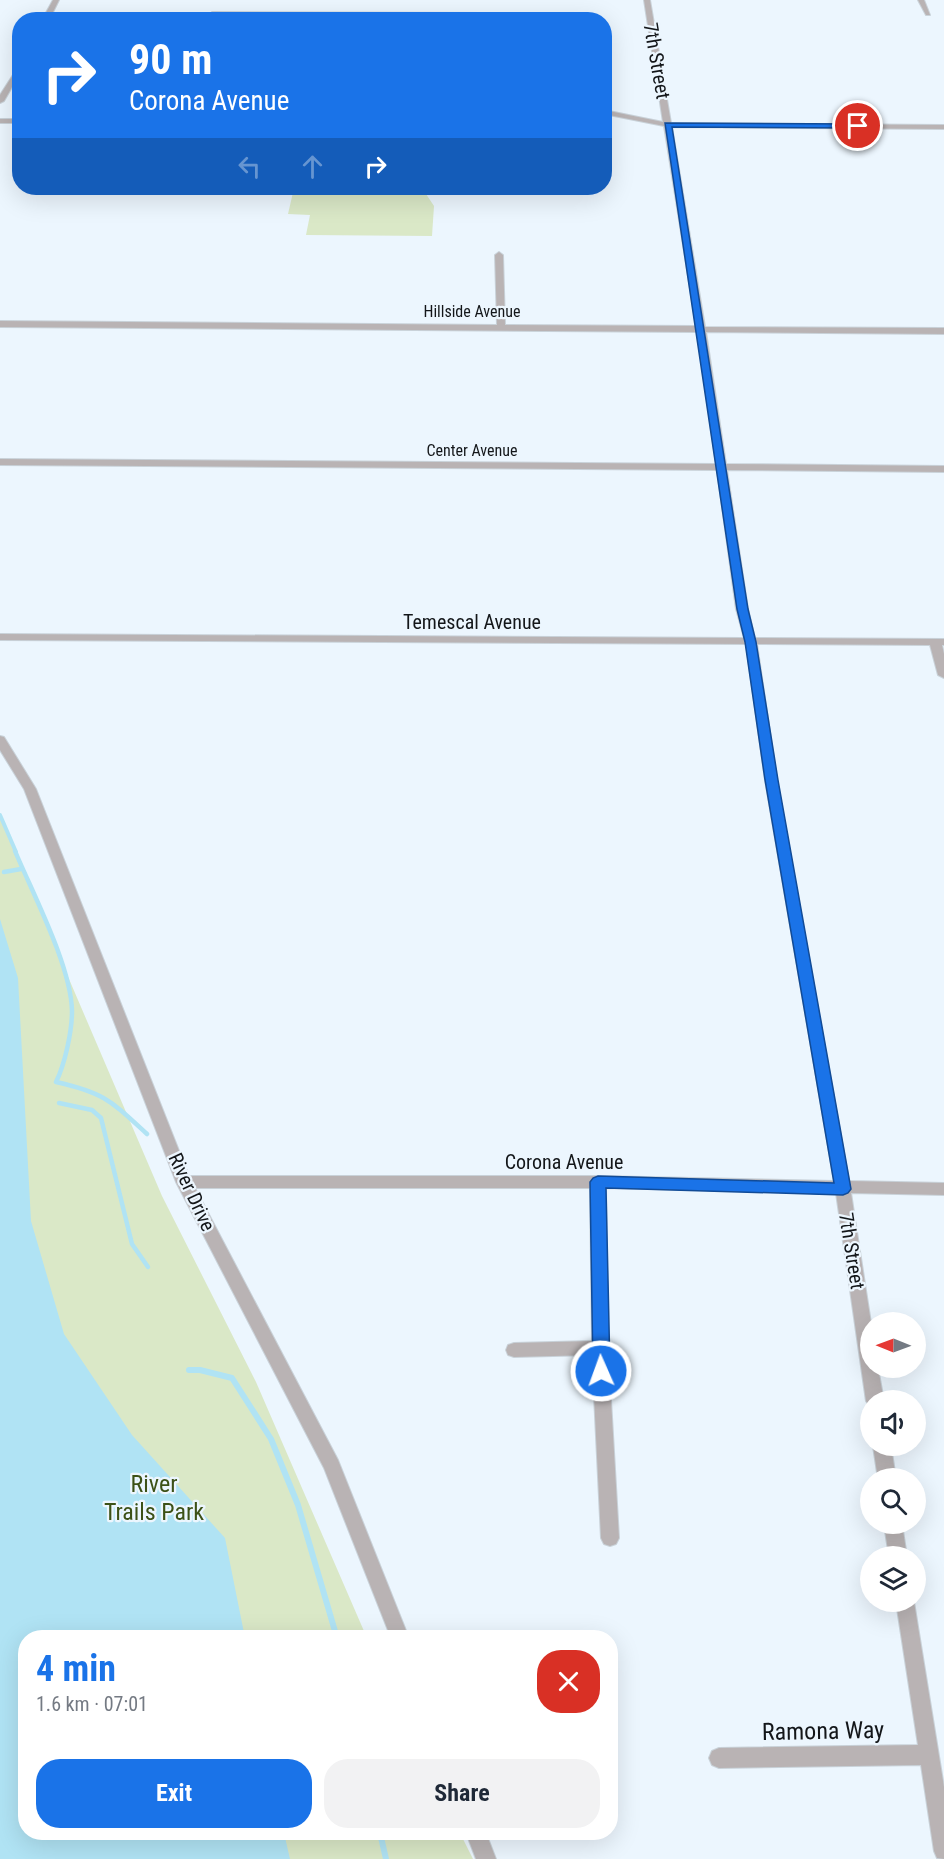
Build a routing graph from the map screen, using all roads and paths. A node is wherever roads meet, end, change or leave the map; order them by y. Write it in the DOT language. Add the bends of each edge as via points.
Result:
graph roads {
  1 [pos="647,0"];
  2 [pos="921,0"];
  3 [pos="251,12"];
  4 [pos="324,12"];
  5 [pos="928,14"];
  6 [pos="12,80"];
  7 [pos="0,101"];
  8 [pos="612,114"];
  9 [pos="668,125"];
  10 [pos="944,127"];
  11 [pos="499,255"];
  12 [pos="0,324"];
  13 [pos="501,326"];
  14 [pos="701,329"];
  15 [pos="944,331"];
  16 [pos="0,462"];
  17 [pos="722,467"];
  18 [pos="944,469"];
  19 [pos="0,637"];
  20 [pos="751,642"];
  21 [pos="939,642"];
  22 [pos="944,675"];
  23 [pos="0,740"];
  24 [pos="184,1182"];
  25 [pos="598,1182"];
  26 [pos="843,1189"];
  27 [pos="944,1189"];
  28 [pos="600,1348"];
  29 [pos="514,1350"];
  30 [pos="873,1390"];
  31 [pos="610,1538"];
  32 [pos="907,1612"];
  33 [pos="397,1630"];
  34 [pos="928,1755"];
  35 [pos="719,1758"];
  36 [pos="479,1840"];
  37 [pos="944,1851"];
  38 [pos="486,1859"];
  1 -- 9 [label="street, 7th Street"];
  2 -- 5 [label="street"];
  3 -- 4 [label="street"];
  6 -- 7 [label="street"];
  8 -- 9 [label="street"];
  9 -- 10 [label="street"];
  9 -- 14 [label="street, 7th Street"];
  11 -- 13 [label="street"];
  12 -- 13 [label="street, Hillside Avenue"];
  13 -- 14 [label="street, Hillside Avenue"];
  14 -- 15 [label="street, Hillside Avenue"];
  14 -- 17 [label="street, 7th Street"];
  16 -- 17 [label="street, Center Avenue"];
  17 -- 18 [label="street, Center Avenue"];
  17 -- 20 [label="street, 7th Street" via="742,609"];
  19 -- 20 [label="street, Temescal Avenue"];
  20 -- 21 [label="street, Temescal Avenue"];
  20 -- 26 [label="street, 7th Street" via="771,780"];
  21 -- 22 [label="street"];
  23 -- 24 [label="street, River Drive" via="30,789"];
  24 -- 25 [label="street, Corona Avenue"];
  24 -- 33 [label="street, River Drive" via="332,1466"];
  25 -- 26 [label="street, Corona Avenue"];
  25 -- 28 [label="street"];
  26 -- 27 [label="street, Corona Avenue"];
  26 -- 30 [label="street, 7th Street"];
  28 -- 29 [label="street"];
  28 -- 31 [label="street"];
  32 -- 34 [label="street"];
  34 -- 35 [label="street, Ramona Way"];
  34 -- 37 [label="street"];
  36 -- 38 [label="street"];
}
